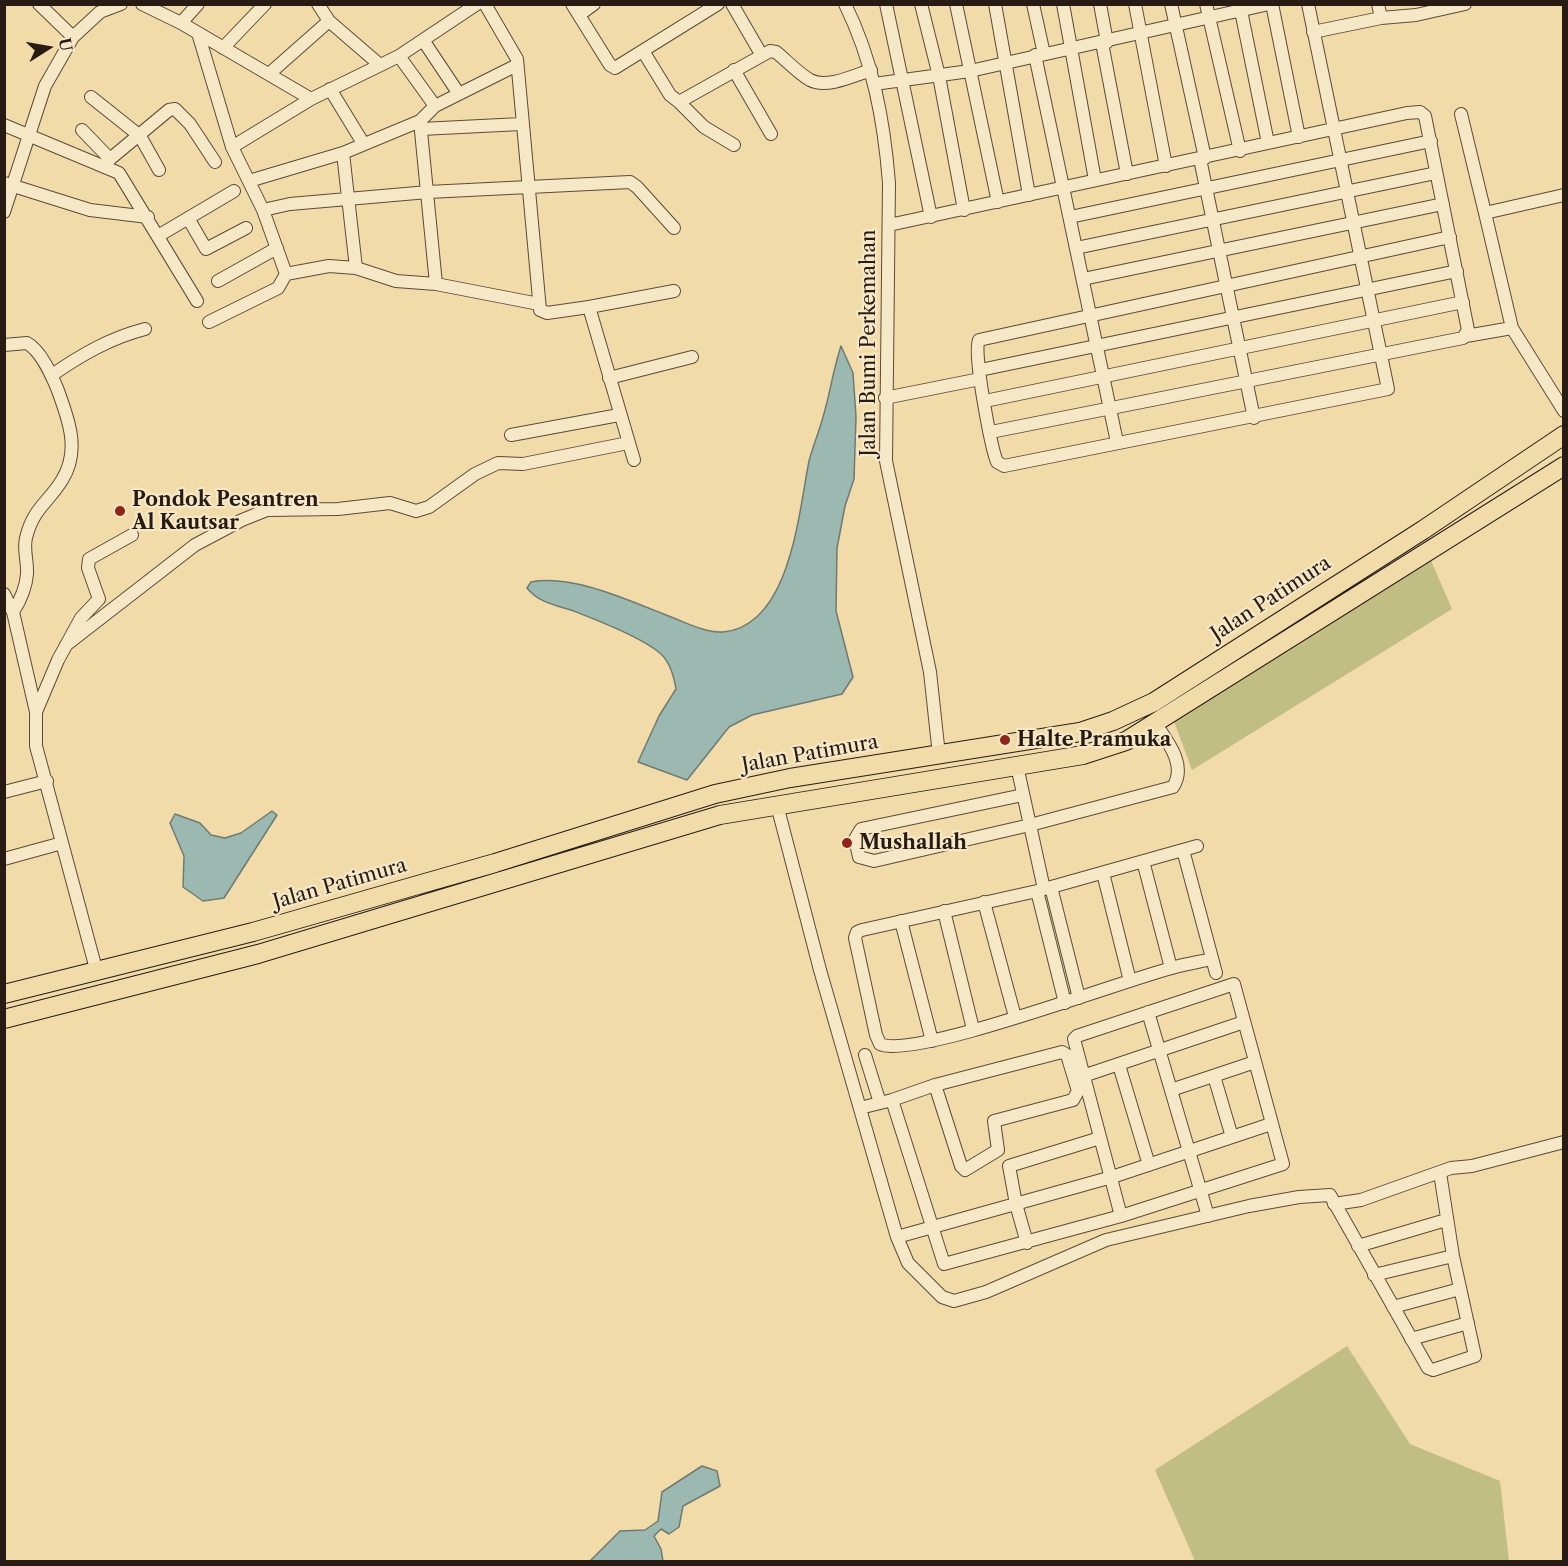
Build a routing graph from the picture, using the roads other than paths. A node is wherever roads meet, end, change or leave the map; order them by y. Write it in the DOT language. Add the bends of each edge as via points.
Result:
graph roads {
  1 [pos="39,4"];
  2 [pos="121,4"];
  3 [pos="142,4"];
  4 [pos="198,4"];
  5 [pos="266,4"];
  6 [pos="318,4"];
  7 [pos="477,4"];
  8 [pos="485,4"];
  9 [pos="594,4"];
  10 [pos="718,4"];
  11 [pos="732,4"];
  12 [pos="845,4"];
  13 [pos="885,4"];
  14 [pos="921,4"];
  15 [pos="956,4"];
  16 [pos="987,4"];
  17 [pos="995,4"];
  18 [pos="1033,4"];
  19 [pos="1063,4"];
  20 [pos="1100,4"];
  21 [pos="1135,4"];
  22 [pos="1171,4"];
  23 [pos="1206,4"];
  24 [pos="1271,4"];
  25 [pos="1308,4"];
  26 [pos="1378,4"];
  27 [pos="1465,4"];
  28 [pos="1448,6"];
  29 [pos="96,8"];
  30 [pos="1240,8"];
  31 [pos="575,10"];
  32 [pos="1415,10"];
  33 [pos="1381,18"];
  34 [pos="1209,19"];
  35 [pos="329,21"];
  36 [pos="181,23"];
  37 [pos="1176,27"];
  38 [pos="1314,32"];
  39 [pos="198,33"];
  40 [pos="1142,34"];
  41 [pos="74,37"];
  42 [pos="423,40"];
  43 [pos="1104,43"];
  44 [pos="223,48"];
  45 [pos="1070,48"];
  46 [pos="643,51"];
  47 [pos="761,54"];
  48 [pos="1040,54"];
  49 [pos="399,56"];
  50 [pos="1000,63"];
  51 [pos="380,65"];
  52 [pos="517,65"];
  53 [pos="734,70"];
  54 [pos="872,70"];
  55 [pos="970,71"];
  56 [pos="269,74"];
  57 [pos="939,75"];
  58 [pos="902,80"];
  59 [pos="874,84"];
  60 [pos="330,89"];
  61 [pos="459,94"];
  62 [pos="92,97"];
  63 [pos="311,99"];
  64 [pos="680,102"];
  65 [pos="435,106"];
  66 [pos="1461,114"];
  67 [pos="521,124"];
  68 [pos="4,125"];
  69 [pos="421,125"];
  70 [pos="82,130"];
  71 [pos="1334,130"];
  72 [pos="771,134"];
  73 [pos="29,135"];
  74 [pos="140,136"];
  75 [pos="1299,137"];
  76 [pos="1431,141"];
  77 [pos="363,143"];
  78 [pos="1268,143"];
  79 [pos="734,145"];
  80 [pos="232,147"];
  81 [pos="1240,151"];
  82 [pos="343,153"];
  83 [pos="1202,159"];
  84 [pos="1340,160"];
  85 [pos="215,162"];
  86 [pos="107,163"];
  87 [pos="1166,166"];
  88 [pos="159,170"];
  89 [pos="1436,172"];
  90 [pos="1127,174"];
  91 [pos="1095,180"];
  92 [pos="249,181"];
  93 [pos="9,185"];
  94 [pos="527,186"];
  95 [pos="1064,187"];
  96 [pos="1206,188"];
  97 [pos="234,191"];
  98 [pos="1347,191"];
  99 [pos="428,192"];
  100 [pos="1029,195"];
  101 [pos="1563,195"];
  102 [pos="347,199"];
  103 [pos="998,202"];
  104 [pos="1443,204"];
  105 [pos="263,210"];
  106 [pos="964,210"];
  107 [pos="4,212"];
  108 [pos="1485,213"];
  109 [pos="1070,216"];
  110 [pos="148,217"];
  111 [pos="931,217"];
  112 [pos="188,218"];
  113 [pos="1212,219"];
  114 [pos="1353,222"];
  115 [pos="889,225"];
  116 [pos="246,228"];
  117 [pos="674,228"];
  118 [pos="158,236"];
  119 [pos="1450,237"];
  120 [pos="277,248"];
  121 [pos="1076,248"];
  122 [pos="1219,250"];
  123 [pos="1360,256"];
  124 [pos="356,268"];
  125 [pos="1457,271"];
  126 [pos="286,274"];
  127 [pos="1083,279"];
  128 [pos="218,281"];
  129 [pos="436,284"];
  130 [pos="1226,284"];
  131 [pos="1367,290"];
  132 [pos="674,291"];
  133 [pos="197,301"];
  134 [pos="1463,302"];
  135 [pos="539,304"];
  136 [pos="589,307"];
  137 [pos="1090,314"];
  138 [pos="1233,318"];
  139 [pos="1374,320"];
  140 [pos="209,322"];
  141 [pos="1512,328"];
  142 [pos="145,329"];
  143 [pos="1466,336"];
  144 [pos="4,345"];
  145 [pos="1097,348"];
  146 [pos="1239,348"];
  147 [pos="1381,356"];
  148 [pos="692,357"];
  149 [pos="52,375"];
  150 [pos="980,375"];
  151 [pos="1103,377"];
  152 [pos="609,378"];
  153 [pos="1246,380"];
  154 [pos="885,398"];
  155 [pos="1560,398"];
  156 [pos="985,401"];
  157 [pos="1110,409"];
  158 [pos="1563,411"];
  159 [pos="619,415"];
  160 [pos="1254,417"];
  161 [pos="991,432"];
  162 [pos="511,435"];
  163 [pos="1563,435"];
  164 [pos="1117,442"];
  165 [pos="628,443"];
  166 [pos="634,460"];
  167 [pos="1563,466"];
  168 [pos="132,536"];
  169 [pos="4,594"];
  170 [pos="13,612"];
  171 [pos="1284,617"];
  172 [pos="1295,634"];
  173 [pos="66,645"];
  174 [pos="36,712"];
  175 [pos="1155,723"];
  176 [pos="939,755"];
  177 [pos="1017,766"];
  178 [pos="47,781"];
  179 [pos="4,792"];
  180 [pos="1023,795"];
  181 [pos="777,805"];
  182 [pos="1030,825"];
  183 [pos="62,843"];
  184 [pos="1197,846"];
  185 [pos="1183,850"];
  186 [pos="4,859"];
  187 [pos="1143,861"];
  188 [pos="1103,873"];
  189 [pos="1044,889"];
  190 [pos="984,902"];
  191 [pos="944,911"];
  192 [pos="901,921"];
  193 [pos="1212,959"];
  194 [pos="1171,968"];
  195 [pos="96,969"];
  196 [pos="1216,973"];
  197 [pos="1130,981"];
  198 [pos="4,994"];
  199 [pos="1078,998"];
  200 [pos="1065,1003"];
  201 [pos="1148,1012"];
  202 [pos="1015,1017"];
  203 [pos="4,1019"];
  204 [pos="1244,1022"];
  205 [pos="972,1029"];
  206 [pos="932,1041"];
  207 [pos="880,1044"];
  208 [pos="1160,1051"];
  209 [pos="845,1053"];
  210 [pos="865,1055"];
  211 [pos="1255,1062"];
  212 [pos="1119,1065"];
  213 [pos="1083,1076"];
  214 [pos="1214,1076"];
  215 [pos="935,1085"];
  216 [pos="1171,1090"];
  217 [pos="886,1101"];
  218 [pos="860,1108"];
  219 [pos="1271,1124"];
  220 [pos="1232,1137"];
  221 [pos="1100,1138"];
  222 [pos="1563,1142"];
  223 [pos="1190,1151"];
  224 [pos="1149,1165"];
  225 [pos="1440,1173"];
  226 [pos="1112,1177"];
  227 [pos="1202,1191"];
  228 [pos="1016,1204"];
  229 [pos="1334,1204"];
  230 [pos="1121,1216"];
  231 [pos="1208,1216"];
  232 [pos="1446,1221"];
  233 [pos="931,1227"];
  234 [pos="897,1237"];
  235 [pos="1027,1243"];
  236 [pos="1358,1246"];
  237 [pos="1453,1257"];
  238 [pos="1374,1275"];
  239 [pos="1460,1289"];
  240 [pos="1393,1307"];
  241 [pos="1468,1323"];
  242 [pos="1411,1339"];
  1 -- 41 [label="street"];
  2 -- 29 [label="street"];
  3 -- 36 [label="street"];
  4 -- 36 [label="street"];
  5 -- 44 [label="street"];
  6 -- 35 [label="street"];
  7 -- 42 [label="street"];
  8 -- 52 [label="street"];
  9 -- 31 [label="street"];
  10 -- 46 [label="street"];
  11 -- 47 [label="street"];
  12 -- 54 [label="street, Jalan Bumi Perkemahan"];
  13 -- 58 [label="street"];
  14 -- 57 [label="street"];
  15 -- 55 [label="street"];
  16 -- 50 [label="street"];
  17 -- 50 [label="street"];
  18 -- 48 [label="street"];
  19 -- 45 [label="street"];
  20 -- 43 [label="street"];
  21 -- 40 [label="street"];
  22 -- 37 [label="street"];
  23 -- 34 [label="street"];
  24 -- 30 [label="street"];
  24 -- 75 [label="street"];
  25 -- 38 [label="street"];
  26 -- 33 [label="street"];
  27 -- 28 [label="street"];
  28 -- 32 [label="street"];
  29 -- 41 [label="street"];
  30 -- 34 [label="street"];
  30 -- 78 [label="street"];
  31 -- 46 [label="street" via="612,67 617,68"];
  32 -- 33 [label="street"];
  33 -- 38 [label="street"];
  34 -- 37 [label="street"];
  34 -- 81 [label="street"];
  35 -- 51 [label="street"];
  35 -- 56 [label="street"];
  36 -- 39 [label="street"];
  37 -- 40 [label="street"];
  37 -- 83 [label="street"];
  38 -- 71 [label="street"];
  39 -- 44 [label="street"];
  39 -- 80 [label="street"];
  40 -- 43 [label="street"];
  40 -- 87 [label="street"];
  41 -- 73 [label="street" via="45,86"];
  42 -- 49 [label="street"];
  42 -- 61 [label="street"];
  43 -- 45 [label="street"];
  43 -- 90 [label="street"];
  44 -- 56 [label="street"];
  45 -- 48 [label="street"];
  45 -- 91 [label="street"];
  46 -- 64 [label="street" via="670,95"];
  47 -- 53 [label="street"];
  47 -- 54 [label="street" via="776,52 817,82 843,80"];
  48 -- 50 [label="street"];
  48 -- 95 [label="street"];
  49 -- 51 [label="street"];
  49 -- 65 [label="street"];
  50 -- 55 [label="street"];
  50 -- 100 [label="street"];
  51 -- 60 [label="street"];
  52 -- 61 [label="street"];
  52 -- 67 [label="street"];
  53 -- 64 [label="street"];
  53 -- 72 [label="street"];
  54 -- 59 [label="street, Jalan Bumi Perkemahan"];
  55 -- 57 [label="street"];
  55 -- 103 [label="street"];
  56 -- 63 [label="street"];
  57 -- 58 [label="street"];
  57 -- 106 [label="street"];
  58 -- 59 [label="street"];
  58 -- 111 [label="street"];
  59 -- 115 [label="street, Jalan Bumi Perkemahan" via="885,137"];
  60 -- 63 [label="street"];
  60 -- 77 [label="street"];
  61 -- 65 [label="street"];
  62 -- 74 [label="street"];
  63 -- 80 [label="street"];
  64 -- 79 [label="street" via="704,127"];
  65 -- 69 [label="street"];
  66 -- 108 [label="street"];
  67 -- 69 [label="street"];
  67 -- 94 [label="street"];
  68 -- 73 [label="street"];
  69 -- 77 [label="street"];
  69 -- 99 [label="street"];
  70 -- 86 [label="street"];
  71 -- 75 [label="street"];
  71 -- 76 [label="street" via="1417,112 1425,116"];
  71 -- 84 [label="street"];
  73 -- 86 [label="street"];
  73 -- 93 [label="street"];
  74 -- 85 [label="street" via="169,110 176,109"];
  74 -- 86 [label="street"];
  74 -- 88 [label="street"];
  75 -- 78 [label="street"];
  76 -- 84 [label="street"];
  76 -- 89 [label="street"];
  77 -- 82 [label="street"];
  78 -- 81 [label="street"];
  80 -- 92 [label="street"];
  81 -- 83 [label="street"];
  82 -- 92 [label="street"];
  82 -- 102 [label="street"];
  83 -- 87 [label="street"];
  83 -- 96 [label="street"];
  84 -- 96 [label="street"];
  84 -- 98 [label="street"];
  86 -- 110 [label="street"];
  87 -- 90 [label="street"];
  89 -- 98 [label="street"];
  89 -- 104 [label="street"];
  90 -- 91 [label="street"];
  91 -- 95 [label="street"];
  92 -- 105 [label="street"];
  93 -- 107 [label="street"];
  93 -- 110 [label="street" via="90,210"];
  94 -- 99 [label="street"];
  94 -- 117 [label="street" via="630,182"];
  94 -- 135 [label="street"];
  95 -- 100 [label="street"];
  95 -- 109 [label="street"];
  96 -- 109 [label="street"];
  96 -- 113 [label="street"];
  97 -- 112 [label="street"];
  98 -- 113 [label="street"];
  98 -- 114 [label="street"];
  99 -- 102 [label="street"];
  99 -- 129 [label="street"];
  100 -- 103 [label="street"];
  101 -- 108 [label="street"];
  102 -- 105 [label="street"];
  102 -- 124 [label="street"];
  103 -- 106 [label="street"];
  104 -- 114 [label="street"];
  104 -- 119 [label="street"];
  105 -- 120 [label="street"];
  106 -- 111 [label="street"];
  108 -- 141 [label="street"];
  109 -- 121 [label="street"];
  110 -- 118 [label="street"];
  111 -- 115 [label="street"];
  112 -- 116 [label="street" via="206,249"];
  112 -- 118 [label="street"];
  113 -- 121 [label="street"];
  113 -- 122 [label="street"];
  114 -- 122 [label="street"];
  114 -- 123 [label="street"];
  115 -- 154 [label="street, Jalan Bumi Perkemahan"];
  118 -- 133 [label="street"];
  119 -- 123 [label="street"];
  119 -- 125 [label="street"];
  120 -- 126 [label="street"];
  120 -- 128 [label="street"];
  121 -- 127 [label="street"];
  122 -- 127 [label="street"];
  122 -- 130 [label="street"];
  123 -- 130 [label="street"];
  123 -- 131 [label="street"];
  124 -- 126 [label="street" via="329,267"];
  124 -- 129 [label="street" via="396,281"];
  125 -- 131 [label="street"];
  125 -- 134 [label="street"];
  126 -- 140 [label="street" via="278,288"];
  127 -- 137 [label="street"];
  129 -- 135 [label="street"];
  130 -- 137 [label="street"];
  130 -- 138 [label="street"];
  131 -- 138 [label="street"];
  131 -- 139 [label="street"];
  132 -- 136 [label="street"];
  134 -- 139 [label="street"];
  134 -- 143 [label="street"];
  135 -- 136 [label="street" via="547,314"];
  136 -- 152 [label="street"];
  137 -- 145 [label="street"];
  137 -- 150 [label="street" via="979,340 976,345"];
  138 -- 145 [label="street"];
  138 -- 146 [label="street"];
  139 -- 146 [label="street"];
  139 -- 147 [label="street"];
  141 -- 143 [label="street"];
  141 -- 155 [label="street"];
  142 -- 149 [label="street" via="119,336 80,355"];
  143 -- 147 [label="street"];
  144 -- 149 [label="street" via="31,345"];
  145 -- 150 [label="street"];
  145 -- 151 [label="street"];
  146 -- 151 [label="street"];
  146 -- 153 [label="street"];
  147 -- 153 [label="street"];
  147 -- 160 [label="street" via="1388,389"];
  148 -- 152 [label="street"];
  149 -- 170 [label="street" via="70,423 72,449 63,480 39,506 26,538 27,574"];
  150 -- 154 [label="street"];
  150 -- 156 [label="street"];
  151 -- 156 [label="street"];
  151 -- 157 [label="street"];
  152 -- 159 [label="street"];
  153 -- 157 [label="street"];
  153 -- 160 [label="street"];
  154 -- 176 [label="street, Jalan Bumi Perkemahan" via="886,461 930,672"];
  155 -- 158 [label="street"];
  156 -- 161 [label="street"];
  157 -- 161 [label="street"];
  157 -- 164 [label="street"];
  159 -- 162 [label="street"];
  159 -- 165 [label="street"];
  160 -- 164 [label="street"];
  161 -- 164 [label="street" via="1001,465"];
  163 -- 171 [label="highway, Jalan Patimura" via="1423,530"];
  165 -- 166 [label="street"];
  165 -- 173 [label="street" via="523,464 498,463 475,474 429,507 416,511 390,503 267,510 195,545"];
  167 -- 172 [label="highway"];
  168 -- 173 [label="street" via="88,559 99,597"];
  169 -- 170 [label="street"];
  170 -- 174 [label="street"];
  171 -- 172 [label="highway"];
  171 -- 176 [label="highway, Jalan Patimura" via="1154,702 1113,721 1080,732"];
  172 -- 175 [label="highway"];
  173 -- 174 [label="street"];
  174 -- 178 [label="street" via="36,746"];
  175 -- 177 [label="highway" via="1126,741 1083,755"];
  175 -- 182 [label="street" via="1172,749 1178,768 1173,787"];
  176 -- 195 [label="highway, Jalan Patimura" via="715,794 253,932"];
  177 -- 180 [label="street"];
  177 -- 181 [label="highway"];
  178 -- 179 [label="street"];
  178 -- 183 [label="street"];
  180 -- 182 [label="street"];
  180 -- 182 [label="street" via="861,829 855,839 859,857 874,861"];
  181 -- 203 [label="highway" via="720,815 258,954"];
  181 -- 209 [label="street"];
  182 -- 189 [label="street"];
  183 -- 186 [label="street"];
  183 -- 195 [label="street"];
  184 -- 185 [label="street"];
  185 -- 187 [label="street"];
  185 -- 193 [label="street"];
  187 -- 188 [label="street"];
  187 -- 194 [label="street"];
  188 -- 189 [label="street"];
  188 -- 197 [label="street"];
  189 -- 190 [label="street"];
  189 -- 199 [label="street"];
  189 -- 200 [label="street"];
  190 -- 191 [label="street"];
  190 -- 202 [label="street"];
  191 -- 192 [label="street"];
  191 -- 205 [label="street"];
  192 -- 206 [label="street"];
  192 -- 207 [label="street" via="855,935"];
  193 -- 194 [label="street"];
  193 -- 196 [label="street"];
  194 -- 197 [label="street"];
  195 -- 198 [label="highway, Jalan Patimura"];
  197 -- 199 [label="street"];
  199 -- 200 [label="street"];
  200 -- 202 [label="street"];
  201 -- 204 [label="street" via="1234,984"];
  201 -- 208 [label="street"];
  201 -- 213 [label="street" via="1075,1037 1073,1043"];
  202 -- 205 [label="street"];
  204 -- 208 [label="street"];
  204 -- 211 [label="street"];
  205 -- 206 [label="street"];
  206 -- 207 [label="street" via="889,1047"];
  207 -- 210 [label="street"];
  208 -- 212 [label="street"];
  208 -- 216 [label="street"];
  209 -- 210 [label="street"];
  209 -- 218 [label="street"];
  210 -- 217 [label="street"];
  211 -- 214 [label="street"];
  211 -- 219 [label="street"];
  212 -- 213 [label="street"];
  212 -- 224 [label="street"];
  213 -- 221 [label="street"];
  214 -- 216 [label="street"];
  214 -- 220 [label="street"];
  215 -- 215 [label="street" via="1064,1052 1078,1091 1072,1100 994,1121 998,1150 967,1170 961,1166"];
  215 -- 217 [label="street"];
  216 -- 223 [label="street"];
  217 -- 218 [label="street"];
  217 -- 233 [label="street"];
  218 -- 234 [label="street"];
  219 -- 220 [label="street"];
  219 -- 227 [label="street" via="1282,1165"];
  220 -- 223 [label="street"];
  221 -- 226 [label="street"];
  221 -- 228 [label="street" via="1010,1164"];
  222 -- 225 [label="street"];
  223 -- 224 [label="street"];
  223 -- 227 [label="street"];
  224 -- 226 [label="street"];
  225 -- 229 [label="street" via="1361,1200"];
  225 -- 232 [label="street"];
  226 -- 228 [label="street"];
  226 -- 230 [label="street"];
  227 -- 230 [label="street"];
  227 -- 231 [label="street"];
  228 -- 233 [label="street"];
  228 -- 235 [label="street"];
  229 -- 231 [label="street" via="1330,1195 1299,1197"];
  229 -- 236 [label="street"];
  230 -- 235 [label="street"];
  231 -- 234 [label="street" via="1106,1240 1011,1282 954,1301 942,1297 908,1263"];
  232 -- 236 [label="street"];
  232 -- 237 [label="street"];
  233 -- 234 [label="street"];
  233 -- 235 [label="street" via="941,1261 946,1265"];
  236 -- 238 [label="street"];
  237 -- 238 [label="street"];
  237 -- 239 [label="street"];
  238 -- 240 [label="street"];
  239 -- 240 [label="street"];
  239 -- 241 [label="street"];
  240 -- 242 [label="street"];
  241 -- 242 [label="street"];
  241 -- 242 [label="street" via="1474,1358 1433,1370"];
}
